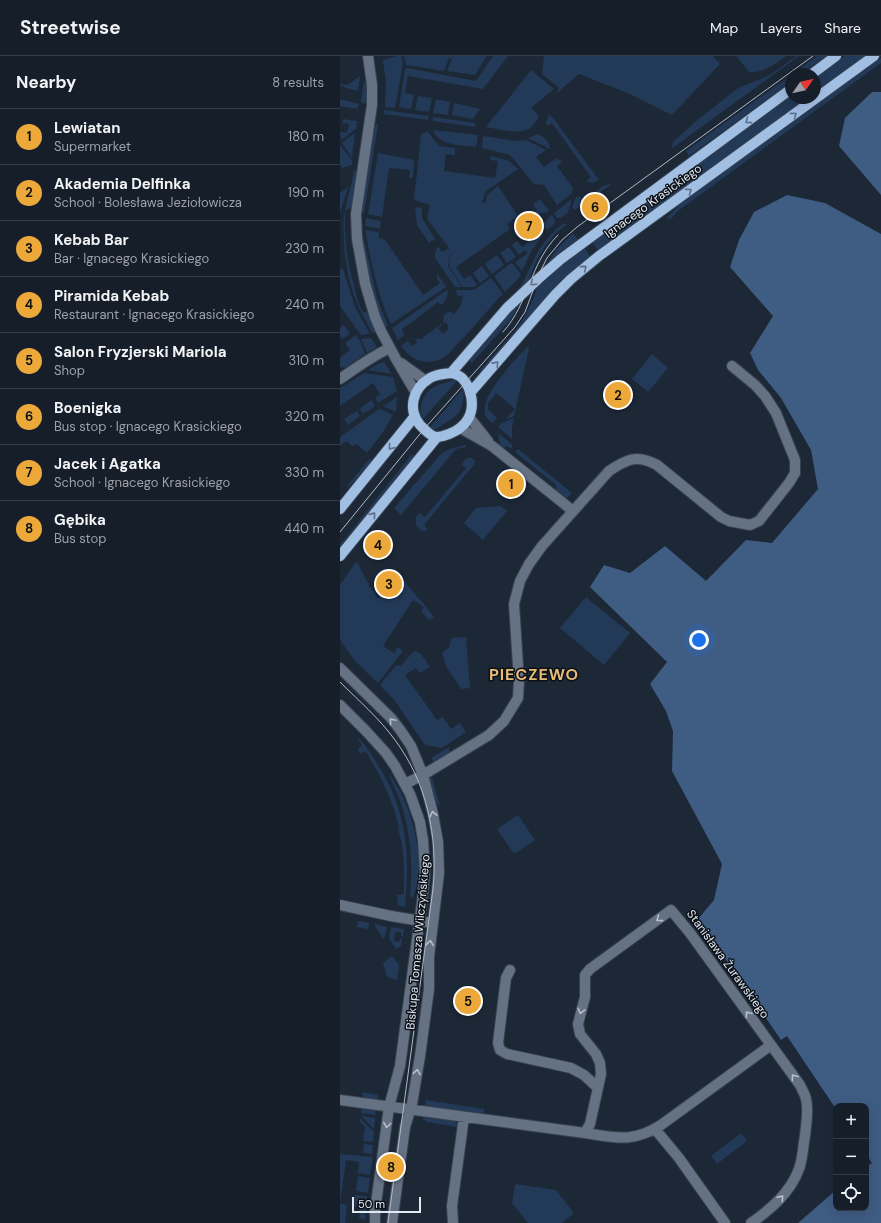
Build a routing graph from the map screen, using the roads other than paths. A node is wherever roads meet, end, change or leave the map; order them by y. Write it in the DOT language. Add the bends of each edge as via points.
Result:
graph roads {
  1 [pos="368,56"];
  2 [pos="836,56"];
  3 [pos="874,56"];
  4 [pos="820,68"];
  5 [pos="785,93"];
  6 [pos="390,348"];
  7 [pos="396,359"];
  8 [pos="732,366"];
  9 [pos="451,373"];
  10 [pos="340,379"];
  11 [pos="426,381"];
  12 [pos="416,393"];
  13 [pos="470,393"];
  14 [pos="415,416"];
  15 [pos="469,417"];
  16 [pos="460,428"];
  17 [pos="437,437"];
  18 [pos="492,446"];
  19 [pos="340,509"];
  20 [pos="573,511"];
  21 [pos="340,556"];
  22 [pos="340,668"];
  23 [pos="340,705"];
  24 [pos="422,775"];
  25 [pos="405,784"];
  26 [pos="340,906"];
  27 [pos="420,920"];
  28 [pos="433,922"];
  29 [pos="510,970"];
  30 [pos="771,1045"];
  31 [pos="597,1087"];
  32 [pos="340,1100"];
  33 [pos="389,1107"];
  34 [pos="410,1110"];
  35 [pos="464,1117"];
  36 [pos="655,1129"];
  37 [pos="585,1133"];
  38 [pos="375,1223"];
  39 [pos="392,1223"];
  40 [pos="454,1223"];
  41 [pos="725,1223"];
  42 [pos="751,1223"];
  1 -- 6 [label="street" via="372,105 356,214 357,239 365,283 375,317"];
  2 -- 4 [label="main road"];
  13 -- 3 [label="main road, Ignacego Krasickiego, one-way" via="571,279"];
  5 -- 9 [label="main road, Ignacego Krasickiego, one-way" via="555,264 507,308"];
  6 -- 7 [label="street"];
  6 -- 10 [label="street" via="368,359"];
  7 -- 11 [label="street"];
  7 -- 12 [label="street"];
  8 -- 20 [label="street" via="765,396 776,413 795,460 795,473 759,521 750,525 721,518 657,465 647,460 635,459 622,462 609,472"];
  9 -- 11 [label="main road" via="431,377"];
  9 -- 13 [label="main road" via="462,378"];
  11 -- 12 [label="main road"];
  12 -- 14 [label="main road" via="412,404"];
  13 -- 15 [label="main road"];
  14 -- 17 [label="main road" via="424,429"];
  14 -- 19 [label="main road, one-way"];
  15 -- 16 [label="main road"];
  15 -- 18 [label="street"];
  16 -- 17 [label="main road"];
  16 -- 18 [label="street"];
  21 -- 17 [label="main road, one-way"];
  18 -- 20 [label="street"];
  20 -- 24 [label="street" via="542,546 520,582 514,604 518,698 504,721 489,734"];
  24 -- 22 [label="street, Biskupa Tomasza Wilczyńskiego, one-way" via="414,753 401,731"];
  23 -- 25 [label="street, Biskupa Tomasza Wilczyńskiego" via="386,753"];
  24 -- 25 [label="street"];
  28 -- 24 [label="street, Biskupa Tomasza Wilczyńskiego, one-way" via="439,873 438,842"];
  25 -- 27 [label="street, Biskupa Tomasza Wilczyńskiego" via="420,822 423,840 425,872"];
  26 -- 27 [label="street"];
  27 -- 28 [label="street"];
  27 -- 33 [label="street, Biskupa Tomasza Wilczyńskiego" via="400,1066"];
  34 -- 28 [label="street, Biskupa Tomasza Wilczyńskiego, one-way" via="429,989"];
  29 -- 31 [label="street" via="506,978 498,1043 500,1050 507,1054 571,1068 584,1075"];
  30 -- 31 [label="street, Stanisława Żurawskiego, one-way" via="671,910 590,969 586,975 585,997 578,1024 580,1034 600,1063 601,1074"];
  30 -- 36 [label="street"];
  42 -- 30 [label="street, one-way" via="767,1212 792,1183 803,1151 808,1114 806,1098 800,1085"];
  31 -- 37 [label="street, Stanisława Żurawskiego" via="590,1124"];
  32 -- 33 [label="street"];
  33 -- 34 [label="street"];
  33 -- 38 [label="street, Biskupa Tomasza Wilczyńskiego, one-way"];
  34 -- 35 [label="street"];
  34 -- 39 [label="street, Biskupa Tomasza Wilczyńskiego" via="405,1127"];
  35 -- 37 [label="street"];
  35 -- 40 [label="street" via="452,1206"];
  36 -- 37 [label="street" via="637,1137 617,1139"];
  36 -- 41 [label="street"];
}
